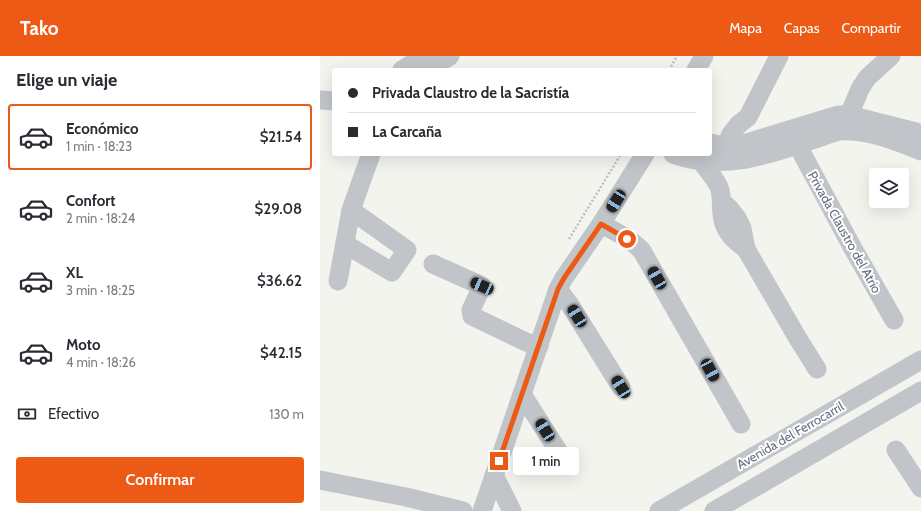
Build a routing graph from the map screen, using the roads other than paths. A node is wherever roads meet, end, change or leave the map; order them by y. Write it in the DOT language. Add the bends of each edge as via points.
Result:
graph roads {
  1 [pos="424,56"];
  2 [pos="450,56"];
  3 [pos="779,56"];
  4 [pos="890,56"];
  5 [pos="405,68"];
  6 [pos="431,68"];
  7 [pos="320,100"];
  8 [pos="332,101"];
  9 [pos="849,115"];
  10 [pos="748,117"];
  11 [pos="921,135"];
  12 [pos="758,140"];
  13 [pos="797,144"];
  14 [pos="724,150"];
  15 [pos="921,151"];
  16 [pos="370,156"];
  17 [pos="644,156"];
  18 [pos="679,156"];
  19 [pos="711,156"];
  20 [pos="712,156"];
  21 [pos="701,161"];
  22 [pos="921,166"];
  23 [pos="721,195"];
  24 [pos="351,210"];
  25 [pos="601,224"];
  26 [pos="345,244"];
  27 [pos="433,264"];
  28 [pos="338,281"];
  29 [pos="558,289"];
  30 [pos="894,320"];
  31 [pos="539,346"];
  32 [pos="921,360"];
  33 [pos="817,369"];
  34 [pos="621,387"];
  35 [pos="921,391"];
  36 [pos="522,394"];
  37 [pos="741,424"];
  38 [pos="896,450"];
  39 [pos="567,465"];
  40 [pos="494,475"];
  41 [pos="320,480"];
  42 [pos="921,488"];
  43 [pos="404,504"];
  44 [pos="463,511"];
  45 [pos="482,511"];
  46 [pos="512,511"];
  47 [pos="659,511"];
  48 [pos="714,511"];
  1 -- 5 [label="street"];
  2 -- 6 [label="street"];
  3 -- 10 [label="street"];
  4 -- 9 [label="street" via="867,78"];
  7 -- 8 [label="street"];
  9 -- 11 [label="street"];
  9 -- 12 [label="street" via="838,115"];
  10 -- 12 [label="street" via="749,125"];
  10 -- 14 [label="street" via="731,134"];
  12 -- 14 [label="street"];
  13 -- 14 [label="street" via="751,158"];
  13 -- 15 [label="street" via="852,130"];
  13 -- 30 [label="street, Privada Claustro del Atrio"];
  14 -- 20 [label="street"];
  14 -- 23 [label="street"];
  15 -- 22 [label="street"];
  16 -- 24 [label="street"];
  17 -- 25 [label="street"];
  18 -- 21 [label="street"];
  19 -- 21 [label="street"];
  21 -- 23 [label="street"];
  23 -- 33 [label="street" via="742,228 746,248"];
  24 -- 26 [label="street"];
  24 -- 26 [label="street" via="407,250 392,272"];
  25 -- 29 [label="street"];
  25 -- 37 [label="street" via="617,232 642,251"];
  26 -- 28 [label="street"];
  27 -- 31 [label="street" via="482,286 471,310 472,316"];
  29 -- 31 [label="street"];
  29 -- 34 [label="street"];
  31 -- 36 [label="street"];
  32 -- 47 [label="street, Avenida del Ferrocarril"];
  35 -- 48 [label="street"];
  36 -- 39 [label="street"];
  36 -- 40 [label="street"];
  38 -- 42 [label="street"];
  40 -- 45 [label="street"];
  40 -- 46 [label="street"];
  41 -- 43 [label="street"];
  43 -- 44 [label="street"];
}
